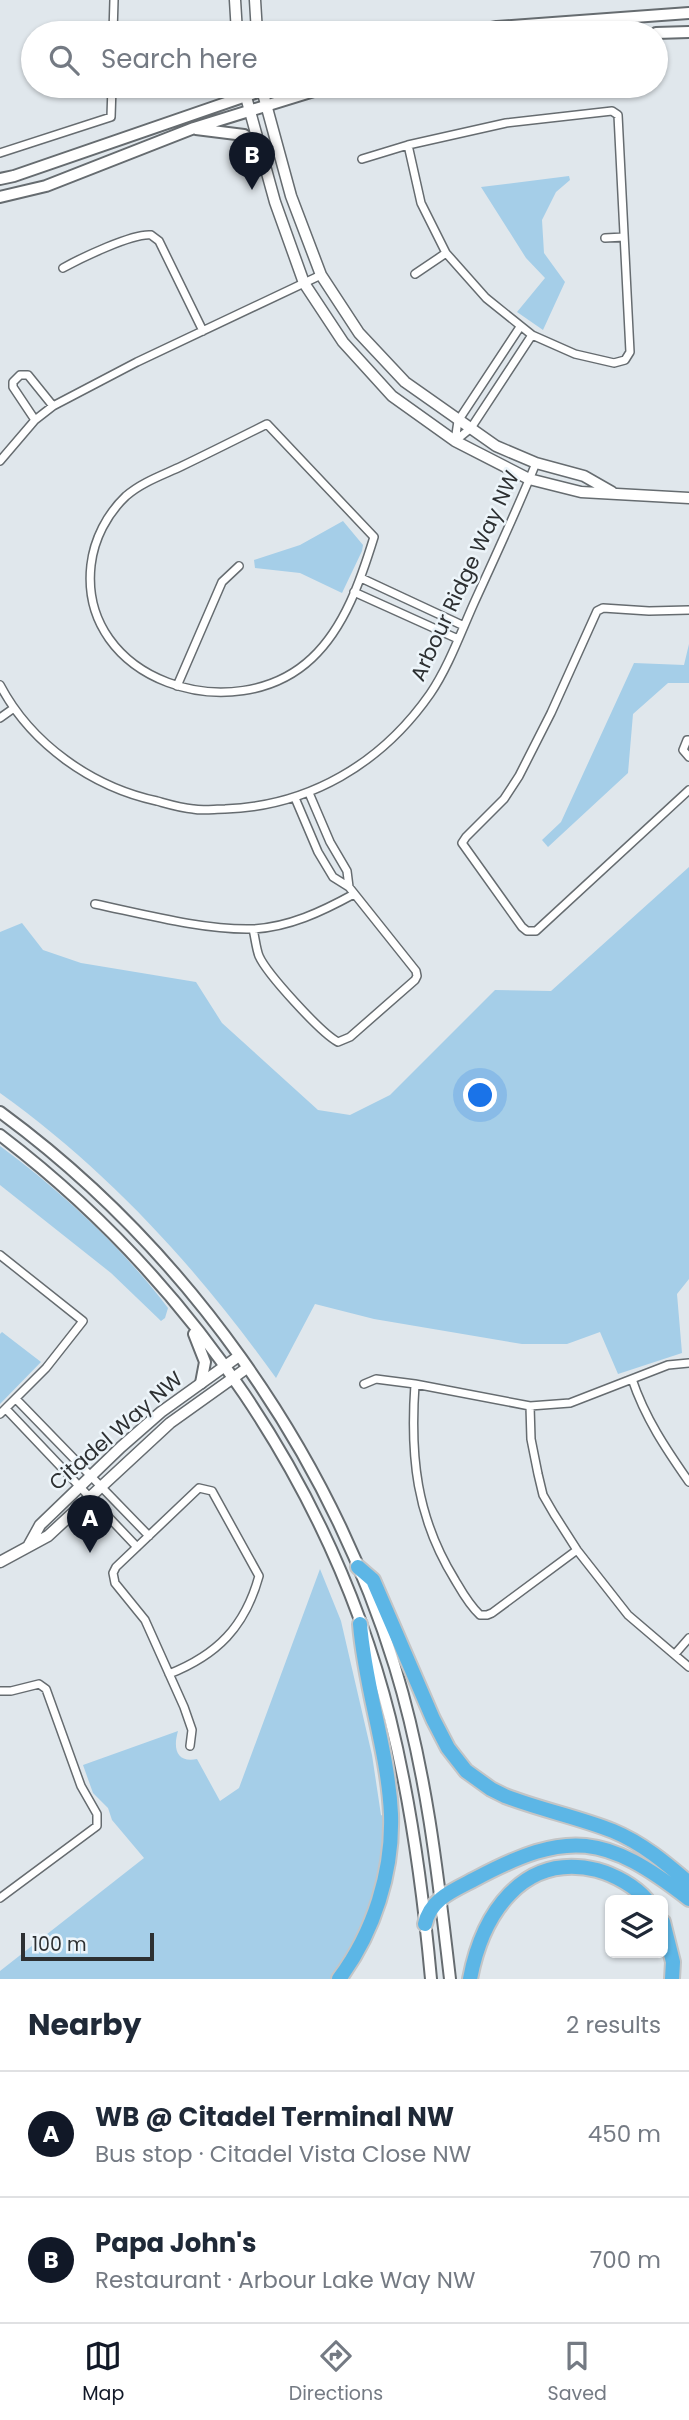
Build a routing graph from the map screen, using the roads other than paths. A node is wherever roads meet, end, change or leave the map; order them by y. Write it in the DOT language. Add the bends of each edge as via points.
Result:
graph roads {
  1 [pos="114,0"];
  2 [pos="235,0"];
  3 [pos="255,0"];
  4 [pos="689,13"];
  5 [pos="113,21"];
  6 [pos="236,21"];
  7 [pos="256,21"];
  8 [pos="579,21"];
  9 [pos="689,32"];
  10 [pos="668,33"];
  11 [pos="112,98"];
  12 [pos="225,98"];
  13 [pos="246,98"];
  14 [pos="263,98"];
  15 [pos="289,98"];
  16 [pos="265,105"];
  17 [pos="249,110"];
  18 [pos="194,128"];
  19 [pos="258,144"];
  20 [pos="408,145"];
  21 [pos="0,153"];
  22 [pos="362,159"];
  23 [pos="0,179"];
  24 [pos="291,196"];
  25 [pos="0,197"];
  26 [pos="275,202"];
  27 [pos="624,237"];
  28 [pos="605,238"];
  29 [pos="446,253"];
  30 [pos="63,268"];
  31 [pos="415,274"];
  32 [pos="321,275"];
  33 [pos="304,283"];
  34 [pos="520,327"];
  35 [pos="203,331"];
  36 [pos="531,335"];
  37 [pos="53,406"];
  38 [pos="34,420"];
  39 [pos="458,421"];
  40 [pos="471,428"];
  41 [pos="455,441"];
  42 [pos="0,461"];
  43 [pos="536,463"];
  44 [pos="529,480"];
  45 [pos="613,492"];
  46 [pos="689,498"];
  47 [pos="239,566"];
  48 [pos="362,578"];
  49 [pos="355,592"];
  50 [pos="689,610"];
  51 [pos="464,626"];
  52 [pos="458,639"];
  53 [pos="0,684"];
  54 [pos="177,686"];
  55 [pos="3,699"];
  56 [pos="14,708"];
  57 [pos="0,718"];
  58 [pos="689,740"];
  59 [pos="689,757"];
  60 [pos="689,790"];
  61 [pos="309,793"];
  62 [pos="295,798"];
  63 [pos="351,890"];
  64 [pos="95,904"];
  65 [pos="253,929"];
  66 [pos="0,1112"];
  67 [pos="0,1135"];
  68 [pos="0,1255"];
  69 [pos="186,1315"];
  70 [pos="239,1356"];
  71 [pos="689,1363"];
  72 [pos="224,1366"];
  73 [pos="247,1368"];
  74 [pos="232,1378"];
  75 [pos="632,1379"];
  76 [pos="201,1383"];
  77 [pos="364,1384"];
  78 [pos="415,1384"];
  79 [pos="16,1399"];
  80 [pos="530,1406"];
  81 [pos="3,1412"];
  82 [pos="90,1476"];
  83 [pos="689,1482"];
  84 [pos="79,1487"];
  85 [pos="102,1488"];
  86 [pos="90,1499"];
  87 [pos="149,1536"];
  88 [pos="29,1546"];
  89 [pos="137,1547"];
  90 [pos="577,1550"];
  91 [pos="0,1562"];
  92 [pos="358,1567"];
  93 [pos="360,1624"];
  94 [pos="689,1638"];
  95 [pos="675,1654"];
  96 [pos="689,1667"];
  97 [pos="169,1674"];
  98 [pos="0,1690"];
  99 [pos="190,1746"];
  100 [pos="689,1883"];
  101 [pos="1,1894"];
  102 [pos="641,1895"];
  103 [pos="440,1899"];
  104 [pos="689,1899"];
  105 [pos="425,1923"];
  106 [pos="668,1942"];
  107 [pos="339,1979"];
  108 [pos="431,1979"];
  109 [pos="450,1979"];
  110 [pos="470,1979"];
  111 [pos="672,1979"];
  1 -- 5 [label="street"];
  2 -- 6 [label="street"];
  3 -- 7 [label="street"];
  4 -- 8 [label="main road"];
  9 -- 10 [label="main road"];
  11 -- 21 [label="street" via="111,117"];
  12 -- 23 [label="main road"];
  13 -- 17 [label="street"];
  14 -- 16 [label="street"];
  15 -- 16 [label="main road"];
  16 -- 17 [label="main road"];
  16 -- 24 [label="street"];
  17 -- 18 [label="main road"];
  17 -- 19 [label="street"];
  18 -- 19 [label="main road" via="244,135"];
  18 -- 25 [label="main road" via="46,186"];
  19 -- 26 [label="street"];
  20 -- 22 [label="street"];
  20 -- 27 [label="street" via="506,123 612,111 618,115"];
  20 -- 29 [label="street" via="421,203"];
  24 -- 26 [label="street"];
  24 -- 32 [label="street"];
  26 -- 33 [label="street"];
  27 -- 28 [label="street"];
  27 -- 36 [label="street" via="630,352 625,360 614,363 575,354"];
  29 -- 31 [label="street"];
  29 -- 34 [label="street" via="486,298"];
  30 -- 35 [label="street" via="151,235 159,241"];
  32 -- 33 [label="street"];
  32 -- 39 [label="street" via="359,333 405,382"];
  33 -- 35 [label="street"];
  33 -- 41 [label="street" via="343,342 392,396"];
  34 -- 36 [label="street"];
  34 -- 39 [label="street"];
  35 -- 37 [label="street"];
  36 -- 40 [label="street"];
  37 -- 38 [label="street"];
  37 -- 38 [label="street" via="29,375 20,375 13,387"];
  38 -- 42 [label="street"];
  39 -- 40 [label="street"];
  39 -- 41 [label="street"];
  40 -- 41 [label="street"];
  40 -- 43 [label="street" via="496,446"];
  41 -- 44 [label="street"];
  43 -- 44 [label="street, Arbour Ridge Way NW"];
  43 -- 45 [label="street" via="584,476"];
  44 -- 45 [label="street" via="581,492"];
  44 -- 51 [label="street, Arbour Ridge Way NW"];
  45 -- 46 [label="street"];
  47 -- 54 [label="street" via="222,582"];
  48 -- 49 [label="street"];
  48 -- 51 [label="street"];
  48 -- 54 [label="street" via="374,537 267,424 147,481 127,495 99,533 89,581 94,610 109,639 133,664"];
  49 -- 52 [label="street"];
  49 -- 54 [label="street" via="333,633 312,658 286,677 256,689 225,694"];
  50 -- 60 [label="street" via="597,611 519,775 463,843 522,928 532,932"];
  51 -- 52 [label="street, Arbour Ridge Way NW"];
  52 -- 61 [label="street, Arbour Ridge Way NW" via="430,693 394,736 345,776"];
  53 -- 55 [label="street, Arbour Ridge Way NW"];
  55 -- 56 [label="street, Arbour Ridge Way NW"];
  56 -- 57 [label="street"];
  56 -- 62 [label="street, Arbour Ridge Way NW" via="68,762 140,798 193,810 248,808"];
  58 -- 59 [label="street" via="683,751"];
  61 -- 62 [label="street, Arbour Ridge Way NW"];
  61 -- 63 [label="street" via="347,871"];
  62 -- 63 [label="street" via="328,869"];
  63 -- 65 [label="street" via="328,908"];
  63 -- 65 [label="street" via="417,976 343,1041 334,1040 279,982 259,956"];
  64 -- 65 [label="street" via="171,920"];
  66 -- 70 [label="main road" via="115,1210 169,1267"];
  67 -- 69 [label="main road" via="91,1211"];
  68 -- 79 [label="street" via="83,1321"];
  69 -- 72 [label="main road"];
  69 -- 76 [label="main road" via="205,1362"];
  70 -- 72 [label="street, Citadel Way NW"];
  70 -- 73 [label="main road"];
  71 -- 75 [label="street" via="668,1365"];
  72 -- 74 [label="main road"];
  72 -- 76 [label="street, Citadel Way NW"];
  73 -- 74 [label="street, Citadel Way NW"];
  73 -- 92 [label="main road" via="329,1504"];
  74 -- 85 [label="street, Citadel Way NW" via="170,1423"];
  74 -- 93 [label="main road" via="314,1514"];
  75 -- 80 [label="street" via="570,1403"];
  75 -- 83 [label="street" via="642,1409"];
  76 -- 82 [label="street, Citadel Way NW"];
  77 -- 78 [label="street" via="376,1378"];
  78 -- 80 [label="street"];
  78 -- 90 [label="street" via="413,1451 422,1503 444,1562 474,1610 480,1615 492,1613"];
  79 -- 81 [label="street"];
  79 -- 82 [label="street"];
  80 -- 90 [label="street" via="531,1439 543,1495"];
  81 -- 84 [label="street"];
  82 -- 84 [label="street, Citadel Way NW"];
  82 -- 85 [label="street"];
  84 -- 86 [label="street"];
  84 -- 88 [label="street, Citadel Way NW" via="40,1525"];
  85 -- 86 [label="street, Citadel Way NW"];
  85 -- 87 [label="street"];
  86 -- 88 [label="street, Citadel Way NW" via="48,1536"];
  86 -- 89 [label="street"];
  87 -- 89 [label="street"];
  87 -- 97 [label="street" via="199,1488 212,1491 260,1576 239,1623 221,1644 194,1664"];
  88 -- 91 [label="street, Citadel Way NW"];
  89 -- 97 [label="street" via="116,1567 115,1583 145,1620"];
  90 -- 95 [label="street" via="628,1615"];
  92 -- 100 [label="highway" via="373,1580 442,1738 466,1771 505,1796 634,1841"];
  92 -- 103 [label="main road" via="394,1667 416,1750"];
  93 -- 105 [label="main road" via="401,1765"];
  93 -- 107 [label="highway" via="391,1813 390,1842 373,1919"];
  94 -- 95 [label="street"];
  95 -- 96 [label="street"];
  97 -- 99 [label="street" via="192,1730"];
  98 -- 101 [label="street" via="39,1684 46,1689 81,1786 97,1814 97,1826"];
  102 -- 110 [label="highway" via="619,1878 590,1869 557,1868 529,1878 495,1910 481,1936"];
  103 -- 104 [label="highway" via="519,1857 571,1845 624,1856"];
  103 -- 105 [label="highway"];
  103 -- 109 [label="main road"];
  105 -- 108 [label="main road"];
  106 -- 111 [label="highway"];
}
